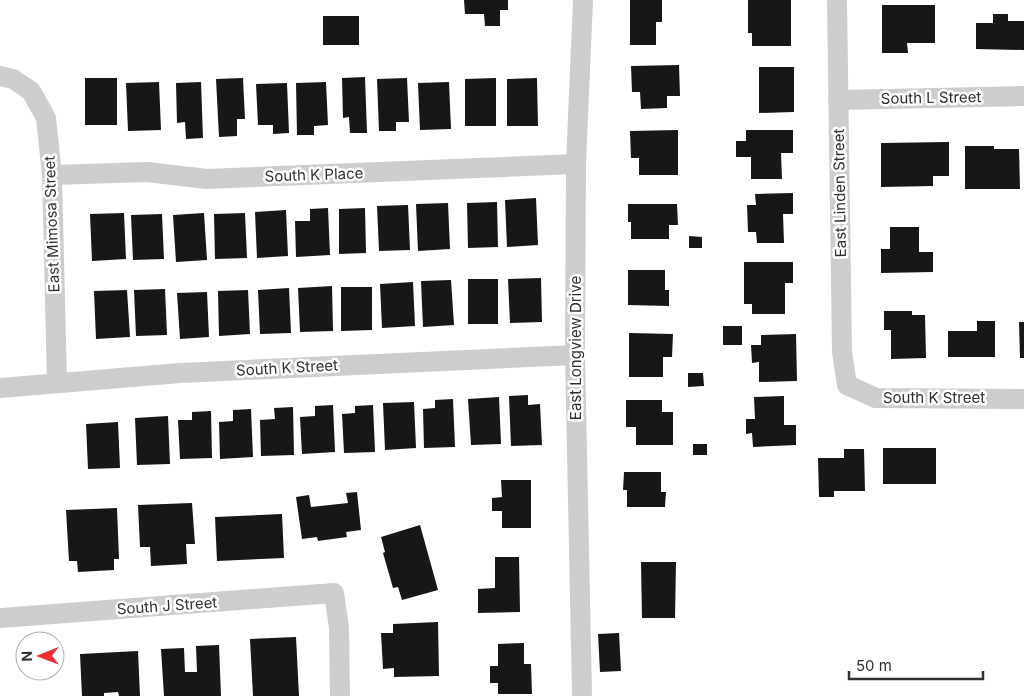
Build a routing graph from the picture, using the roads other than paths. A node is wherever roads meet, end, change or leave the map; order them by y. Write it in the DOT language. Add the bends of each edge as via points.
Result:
graph roads {
  1 [pos="583,0"];
  2 [pos="837,0"];
  3 [pos="6,77"];
  4 [pos="1024,96"];
  5 [pos="838,100"];
  6 [pos="576,164"];
  7 [pos="52,175"];
  8 [pos="575,355"];
  9 [pos="57,383"];
  10 [pos="847,385"];
  11 [pos="0,388"];
  12 [pos="1024,399"];
  13 [pos="0,618"];
  14 [pos="340,696"];
  15 [pos="582,696"];
  1 -- 6 [label="street, East Longview Drive"];
  2 -- 5 [label="street, East Linden Street"];
  3 -- 7 [label="street, East Mimosa Street" via="31,91 46,118"];
  4 -- 5 [label="street, South L Street"];
  5 -- 10 [label="street, East Linden Street" via="842,352"];
  6 -- 7 [label="street, South K Place" via="208,179 147,172"];
  6 -- 8 [label="street, East Longview Drive"];
  7 -- 9 [label="street, East Mimosa Street"];
  8 -- 9 [label="street, South K Street" via="180,373"];
  8 -- 15 [label="street, East Longview Drive"];
  9 -- 11 [label="street, South K Street"];
  10 -- 12 [label="street, South K Street" via="876,398"];
  13 -- 14 [label="street, South J Street" via="334,593 339,628"];
}
